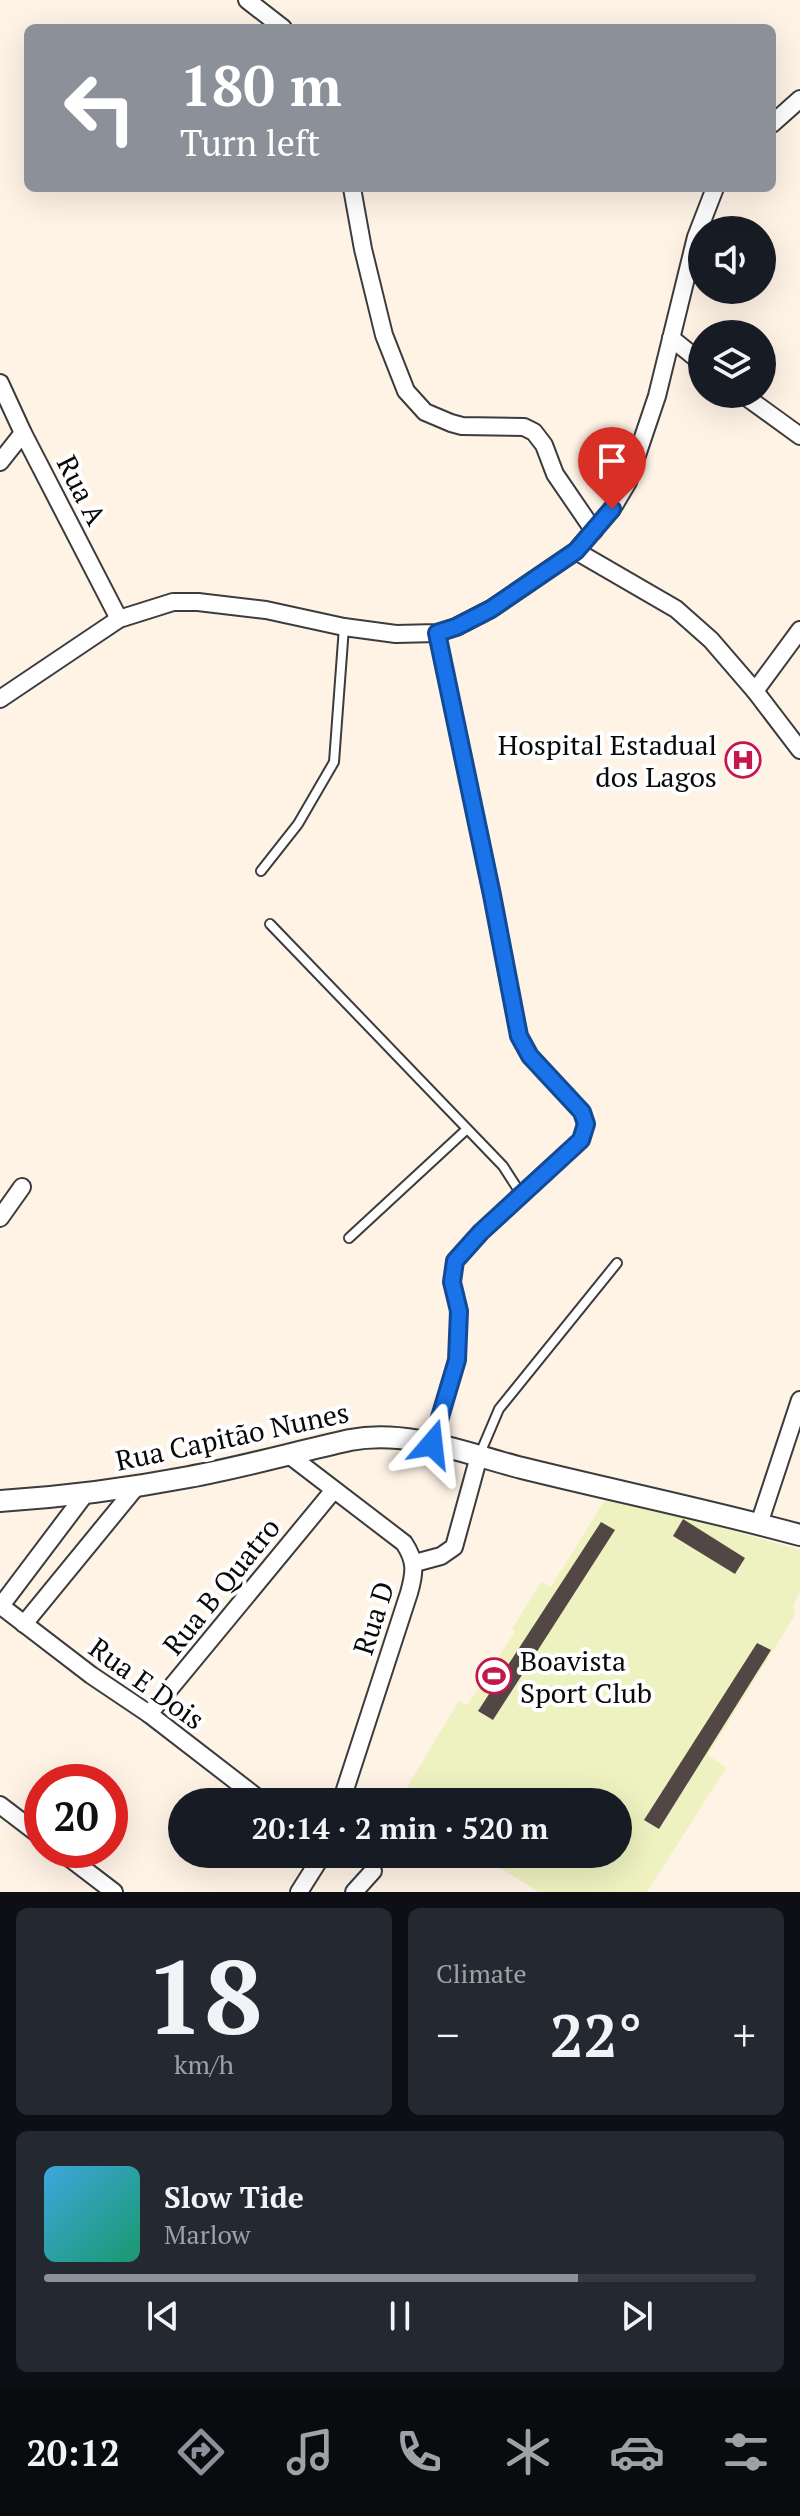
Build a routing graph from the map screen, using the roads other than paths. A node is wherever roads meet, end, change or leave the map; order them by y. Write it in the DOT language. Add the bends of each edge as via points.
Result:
graph roads {
  1 [pos="247,0"];
  2 [pos="278,24"];
  3 [pos="800,99"];
  4 [pos="776,120"];
  5 [pos="353,192"];
  6 [pos="713,192"];
  7 [pos="671,338"];
  8 [pos="688,352"];
  9 [pos="0,383"];
  10 [pos="761,408"];
  11 [pos="23,433"];
  12 [pos="800,436"];
  13 [pos="0,462"];
  14 [pos="594,531"];
  15 [pos="576,551"];
  16 [pos="119,619"];
  17 [pos="344,627"];
  18 [pos="800,630"];
  19 [pos="437,633"];
  20 [pos="755,691"];
  21 [pos="0,699"];
  22 [pos="800,750"];
  23 [pos="261,871"];
  24 [pos="270,924"];
  25 [pos="467,1129"];
  26 [pos="22,1187"];
  27 [pos="521,1194"];
  28 [pos="0,1218"];
  29 [pos="349,1238"];
  30 [pos="617,1263"];
  31 [pos="800,1400"];
  32 [pos="432,1444"];
  33 [pos="289,1455"];
  34 [pos="479,1456"];
  35 [pos="137,1486"];
  36 [pos="333,1491"];
  37 [pos="86,1493"];
  38 [pos="0,1501"];
  39 [pos="759,1524"];
  40 [pos="800,1535"];
  41 [pos="415,1563"];
  42 [pos="0,1606"];
  43 [pos="24,1624"];
  44 [pos="149,1714"];
  45 [pos="245,1788"];
  46 [pos="346,1788"];
  47 [pos="0,1805"];
  48 [pos="24,1823"];
  49 [pos="83,1868"];
  50 [pos="314,1868"];
  51 [pos="373,1871"];
  52 [pos="114,1892"];
  53 [pos="299,1892"];
  54 [pos="354,1892"];
  1 -- 2 [label="street"];
  3 -- 4 [label="street"];
  5 -- 14 [label="street" via="384,335 406,391 425,412 451,423 534,432"];
  6 -- 7 [label="street" via="696,237"];
  7 -- 8 [label="street"];
  7 -- 14 [label="street" via="628,482"];
  9 -- 11 [label="street, Rua A"];
  10 -- 12 [label="street"];
  11 -- 13 [label="street"];
  11 -- 16 [label="street, Rua A"];
  14 -- 15 [label="street"];
  15 -- 19 [label="street" via="491,609"];
  15 -- 20 [label="street" via="676,609"];
  16 -- 17 [label="street" via="173,602 198,602"];
  16 -- 21 [label="street"];
  17 -- 19 [label="street"];
  17 -- 23 [label="lane" via="334,762 298,824"];
  18 -- 20 [label="street"];
  19 -- 27 [label="lane" via="519,1036 530,1056 582,1112 586,1124 581,1140"];
  20 -- 22 [label="street"];
  24 -- 25 [label="lane"];
  25 -- 27 [label="lane" via="503,1166"];
  25 -- 29 [label="lane"];
  26 -- 28 [label="street"];
  27 -- 32 [label="lane" via="455,1261 457,1360"];
  30 -- 34 [label="lane" via="499,1409"];
  31 -- 39 [label="street"];
  32 -- 33 [label="street, Rua Capitão Nunes" via="369,1436"];
  32 -- 34 [label="street, Rua Capitão Nunes"];
  33 -- 35 [label="street, Rua Capitão Nunes"];
  33 -- 36 [label="street, Rua D"];
  34 -- 39 [label="street, Rua Capitão Nunes"];
  34 -- 41 [label="street" via="454,1547"];
  35 -- 37 [label="street, Rua Capitão Nunes"];
  35 -- 43 [label="street"];
  36 -- 41 [label="street, Rua D" via="404,1543"];
  36 -- 44 [label="street, Rua B Quatro"];
  37 -- 38 [label="street, Rua Capitão Nunes"];
  37 -- 42 [label="street"];
  39 -- 40 [label="street, Rua Capitão Nunes"];
  41 -- 46 [label="street, Rua D"];
  42 -- 43 [label="street, Rua E Dois"];
  43 -- 44 [label="street, Rua E Dois"];
  44 -- 45 [label="street, Rua E Dois"];
  47 -- 48 [label="street"];
  49 -- 52 [label="street"];
  50 -- 53 [label="street"];
  51 -- 54 [label="street"];
}
